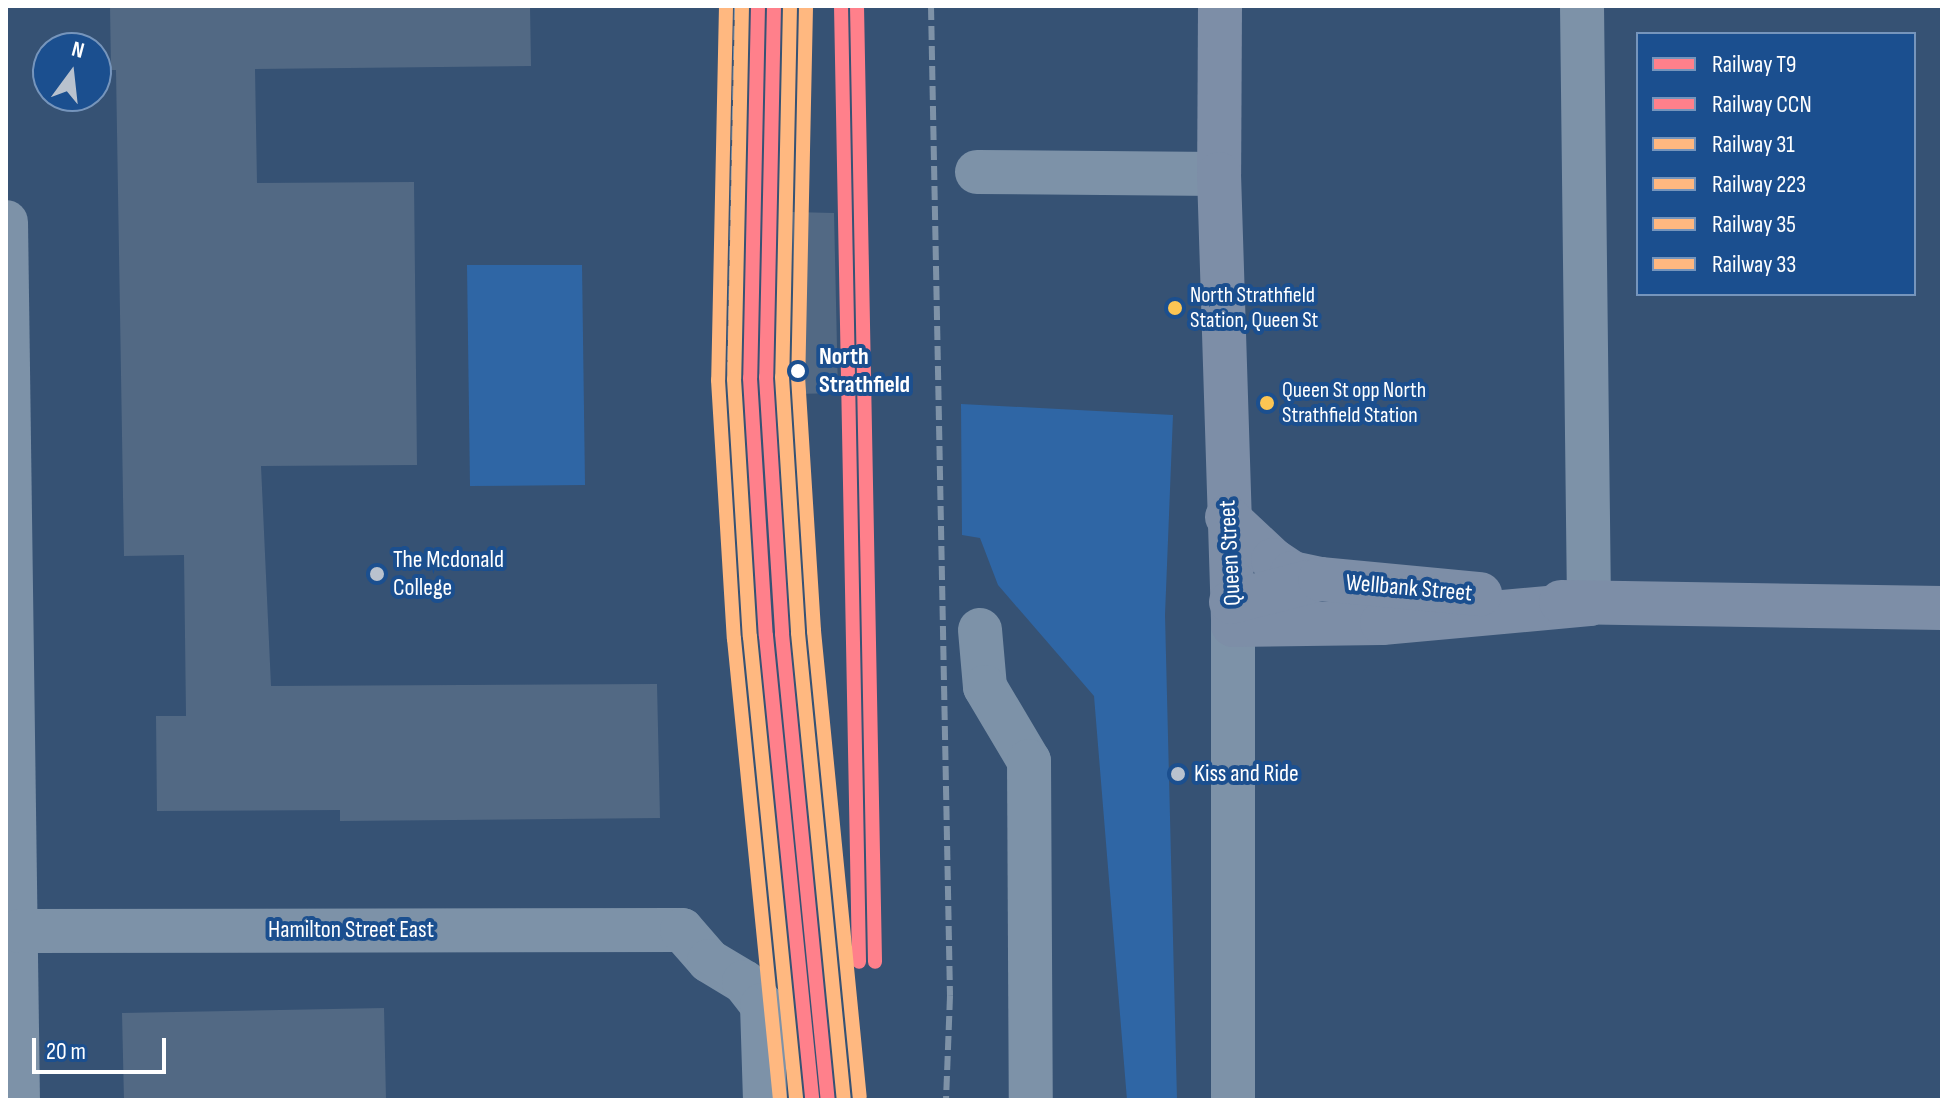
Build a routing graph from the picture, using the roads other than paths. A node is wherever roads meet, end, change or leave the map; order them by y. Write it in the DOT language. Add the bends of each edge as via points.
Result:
graph roads {
  1 [pos="1220,6"];
  2 [pos="1582,6"];
  3 [pos="977,172"];
  4 [pos="1219,174"];
  5 [pos="6,222"];
  6 [pos="1227,517"];
  7 [pos="1320,579"];
  8 [pos="1589,604"];
  9 [pos="1942,608"];
  10 [pos="1232,613"];
  11 [pos="980,630"];
  12 [pos="10,763"];
  13 [pos="19,931"];
  14 [pos="18,1100"];
  15 [pos="765,1100"];
  16 [pos="1031,1100"];
  17 [pos="1233,1100"];
  1 -- 4 [label="main road, Queen Street"];
  2 -- 8 [label="street"];
  3 -- 4 [label="street"];
  4 -- 6 [label="main road, Queen Street"];
  5 -- 12 [label="street"];
  6 -- 7 [label="main road" via="1292,573"];
  6 -- 10 [label="main road, Queen Street"];
  7 -- 8 [label="main road, Wellbank Street"];
  7 -- 10 [label="main road, Wellbank Street"];
  8 -- 9 [label="main road, Wellbank Street"];
  8 -- 10 [label="main road, Wellbank Street" via="1382,623"];
  10 -- 17 [label="street, Queen Street"];
  11 -- 16 [label="street" via="985,687 1029,761"];
  12 -- 13 [label="street"];
  13 -- 14 [label="street"];
  13 -- 15 [label="street, Hamilton Street East" via="682,930 709,961 744,982 762,1005"];
}
